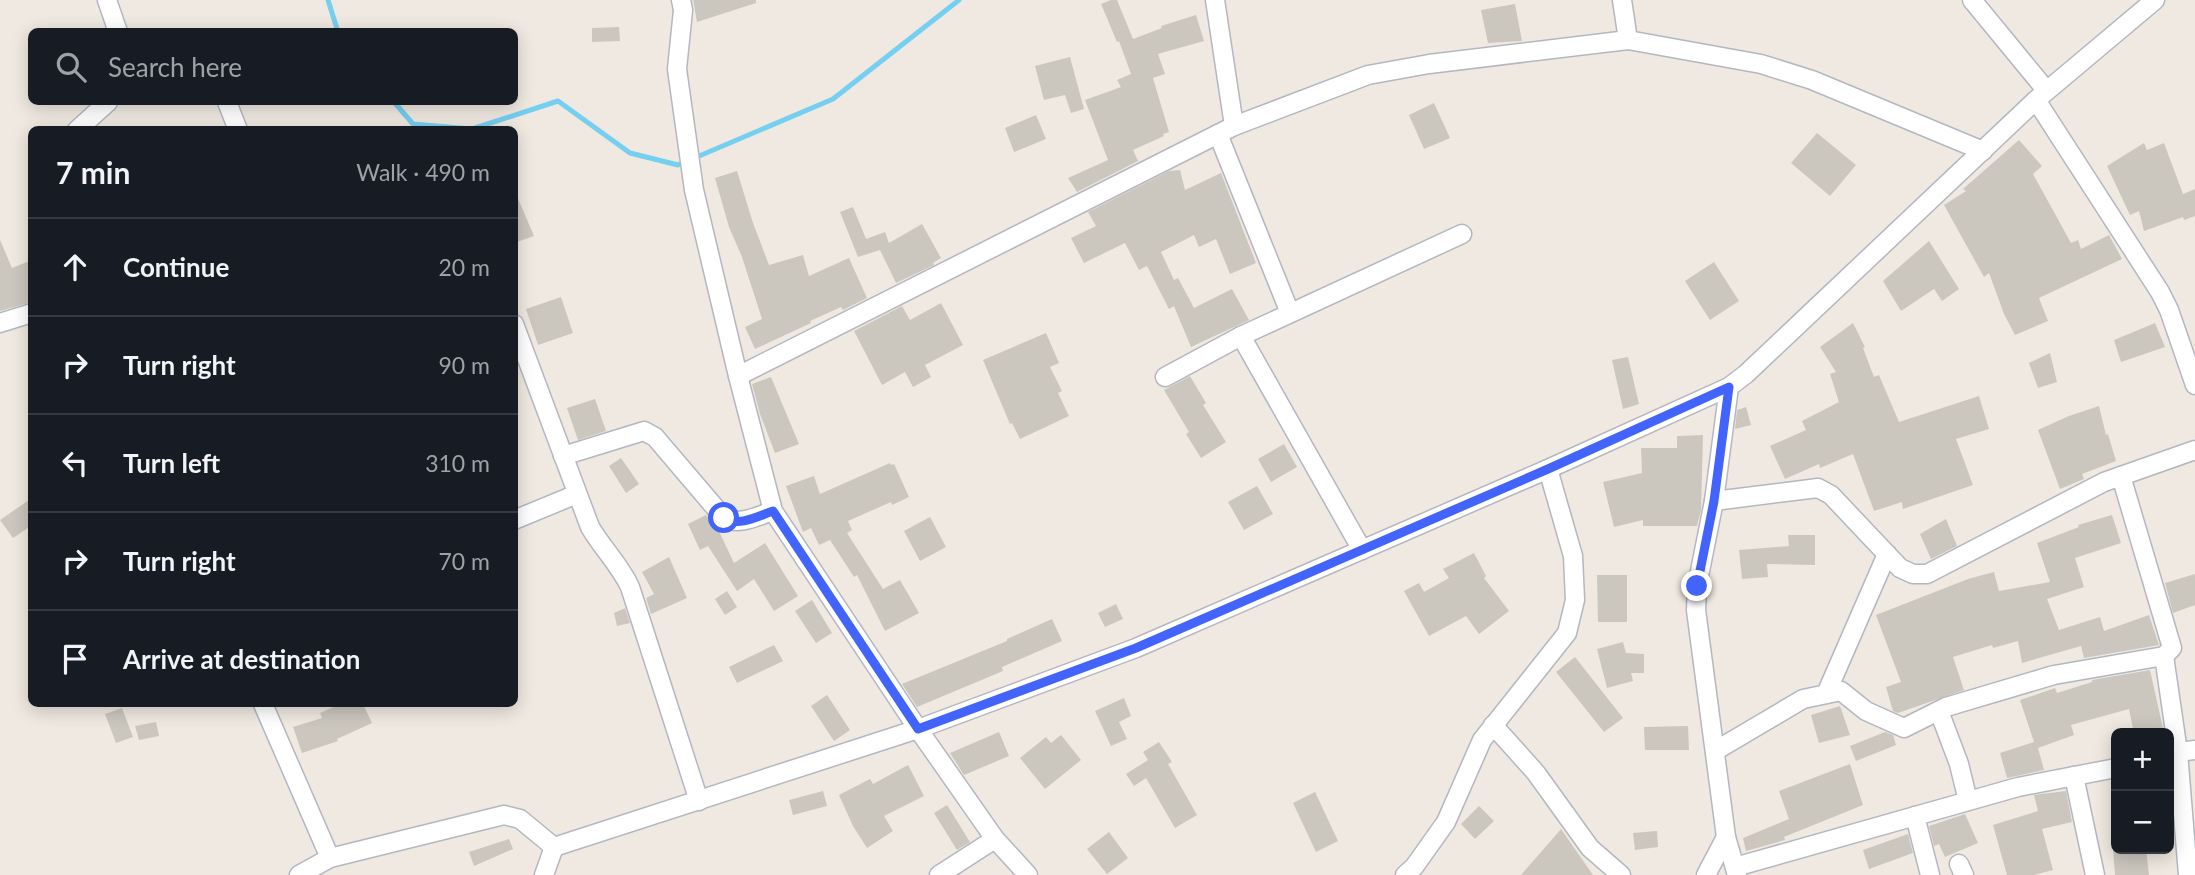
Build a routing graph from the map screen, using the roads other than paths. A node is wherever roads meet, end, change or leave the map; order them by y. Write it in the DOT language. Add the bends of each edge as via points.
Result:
graph roads {
  1 [pos="107,0"];
  2 [pos="681,0"];
  3 [pos="1215,0"];
  4 [pos="1622,0"];
  5 [pos="1972,0"];
  6 [pos="2155,0"];
  7 [pos="117,28"];
  8 [pos="1628,40"];
  9 [pos="2041,95"];
  10 [pos="105,105"];
  11 [pos="228,105"];
  12 [pos="81,126"];
  13 [pos="236,126"];
  14 [pos="1226,130"];
  15 [pos="1983,151"];
  16 [pos="1462,234"];
  17 [pos="1290,313"];
  18 [pos="28,314"];
  19 [pos="0,323"];
  20 [pos="518,335"];
  21 [pos="1241,336"];
  22 [pos="738,376"];
  23 [pos="1165,377"];
  24 [pos="2195,385"];
  25 [pos="1729,387"];
  26 [pos="2195,450"];
  27 [pos="563,456"];
  28 [pos="1548,469"];
  29 [pos="2121,476"];
  30 [pos="577,494"];
  31 [pos="1714,501"];
  32 [pos="773,511"];
  33 [pos="518,518"];
  34 [pos="1362,550"];
  35 [pos="1887,554"];
  36 [pos="2164,656"];
  37 [pos="1826,694"];
  38 [pos="264,707"];
  39 [pos="1939,711"];
  40 [pos="1493,725"];
  41 [pos="918,729"];
  42 [pos="1715,751"];
  43 [pos="2181,752"];
  44 [pos="2111,769"];
  45 [pos="2074,776"];
  46 [pos="699,801"];
  47 [pos="1968,801"];
  48 [pos="1915,816"];
  49 [pos="1726,837"];
  50 [pos="995,839"];
  51 [pos="554,847"];
  52 [pos="330,858"];
  53 [pos="1736,871"];
  54 [pos="299,875"];
  55 [pos="544,875"];
  56 [pos="939,875"];
  57 [pos="1028,875"];
  58 [pos="1405,875"];
  59 [pos="1621,875"];
  60 [pos="1706,875"];
  61 [pos="1930,875"];
  62 [pos="2095,875"];
  63 [pos="2188,875"];
  1 -- 7 [label="street"];
  2 -- 22 [label="street" via="677,69 694,190"];
  3 -- 14 [label="street"];
  4 -- 8 [label="street"];
  5 -- 9 [label="street"];
  6 -- 9 [label="street"];
  8 -- 14 [label="street" via="1368,75"];
  8 -- 15 [label="street" via="1761,64 1812,80"];
  9 -- 15 [label="street"];
  9 -- 24 [label="street" via="2160,292"];
  10 -- 12 [label="street"];
  11 -- 13 [label="street"];
  14 -- 17 [label="street"];
  14 -- 22 [label="street"];
  15 -- 25 [label="street"];
  16 -- 17 [label="street"];
  17 -- 21 [label="street"];
  18 -- 19 [label="street"];
  20 -- 27 [label="street"];
  21 -- 23 [label="street"];
  21 -- 34 [label="street"];
  22 -- 32 [label="street"];
  25 -- 28 [label="street"];
  25 -- 31 [label="street"];
  26 -- 29 [label="street"];
  27 -- 30 [label="street"];
  27 -- 32 [label="street" via="644,431 656,437 724,518 740,522"];
  28 -- 34 [label="street"];
  28 -- 40 [label="street" via="1573,556 1575,600 1567,633"];
  29 -- 35 [label="street" via="1927,573 1913,575"];
  29 -- 36 [label="street" via="2172,648"];
  30 -- 33 [label="street"];
  30 -- 46 [label="street" via="598,542 630,587"];
  31 -- 35 [label="street" via="1818,488 1831,495"];
  31 -- 42 [label="street" via="1696,610"];
  32 -- 41 [label="street"];
  34 -- 41 [label="street" via="1136,648"];
  35 -- 37 [label="street"];
  36 -- 39 [label="street" via="2054,675"];
  36 -- 43 [label="street"];
  37 -- 39 [label="street" via="1841,691 1866,711 1904,728"];
  37 -- 42 [label="street" via="1803,699"];
  38 -- 52 [label="street"];
  39 -- 47 [label="street"];
  40 -- 58 [label="street" via="1446,822"];
  40 -- 59 [label="street" via="1536,773 1590,848"];
  41 -- 46 [label="street"];
  41 -- 50 [label="street"];
  42 -- 49 [label="street"];
  43 -- 63 [label="street"];
  44 -- 45 [label="street"];
  45 -- 47 [label="street"];
  45 -- 62 [label="street"];
  46 -- 51 [label="street"];
  47 -- 48 [label="street"];
  48 -- 53 [label="street"];
  48 -- 61 [label="street"];
  49 -- 53 [label="street"];
  49 -- 60 [label="street"];
  50 -- 56 [label="street"];
  50 -- 57 [label="street"];
  51 -- 52 [label="street" via="520,819 505,815"];
  51 -- 55 [label="street"];
  52 -- 54 [label="street"];
}
